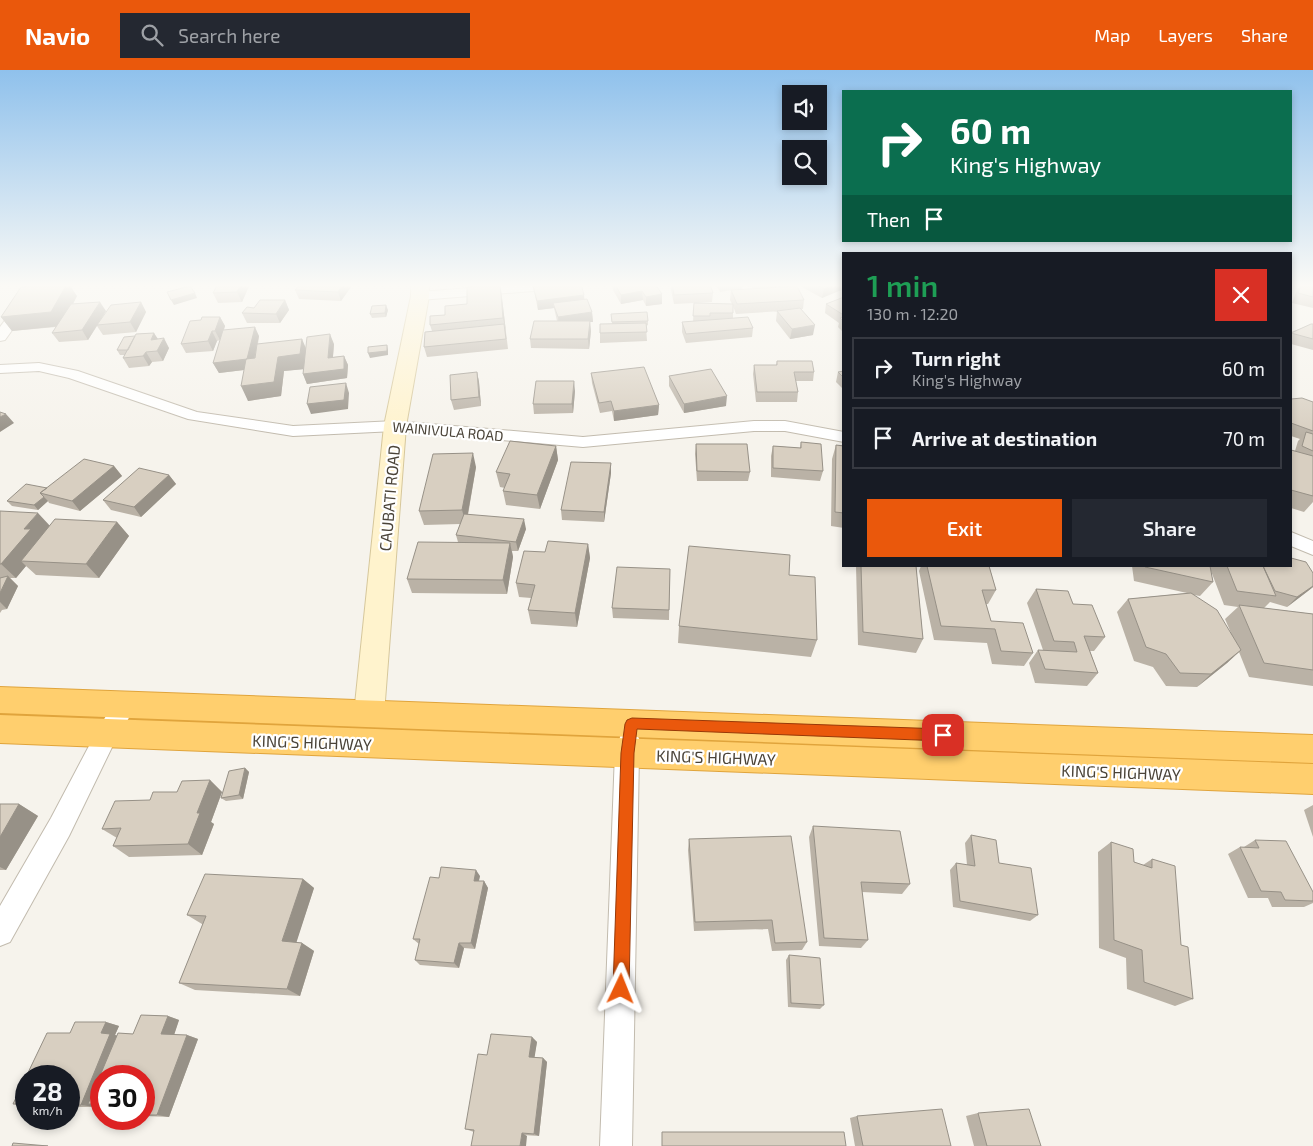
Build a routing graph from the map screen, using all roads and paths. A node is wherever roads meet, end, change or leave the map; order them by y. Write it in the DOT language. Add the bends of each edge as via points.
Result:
graph roads {
  1 [pos="412,334"];
  2 [pos="0,369"];
  3 [pos="395,426"];
  4 [pos="842,437"];
  5 [pos="1292,539"];
  6 [pos="1313,548"];
  7 [pos="0,700"];
  8 [pos="125,706"];
  9 [pos="369,714"];
  10 [pos="0,729"];
  11 [pos="107,734"];
  12 [pos="630,738"];
  13 [pos="1313,749"];
  14 [pos="1313,779"];
  15 [pos="0,932"];
  16 [pos="616,1146"];
  1 -- 3 [label="street, CAUBATI ROAD"];
  2 -- 3 [label="street, WAINIVULA ROAD" via="39,367 73,374 194,416 293,431"];
  3 -- 4 [label="street, WAINIVULA ROAD" via="582,442 754,426 785,426"];
  3 -- 9 [label="street, CAUBATI ROAD"];
  5 -- 6 [label="street"];
  7 -- 8 [label="highway, KING'S HIGHWAY"];
  8 -- 9 [label="highway, KING'S HIGHWAY"];
  8 -- 11 [label="street"];
  9 -- 12 [label="highway, KING'S HIGHWAY"];
  10 -- 11 [label="highway, KING'S HIGHWAY"];
  11 -- 12 [label="highway, KING'S HIGHWAY"];
  11 -- 15 [label="street" via="60,827"];
  12 -- 13 [label="highway, KING'S HIGHWAY"];
  12 -- 14 [label="highway, KING'S HIGHWAY"];
  12 -- 16 [label="street"];
}
